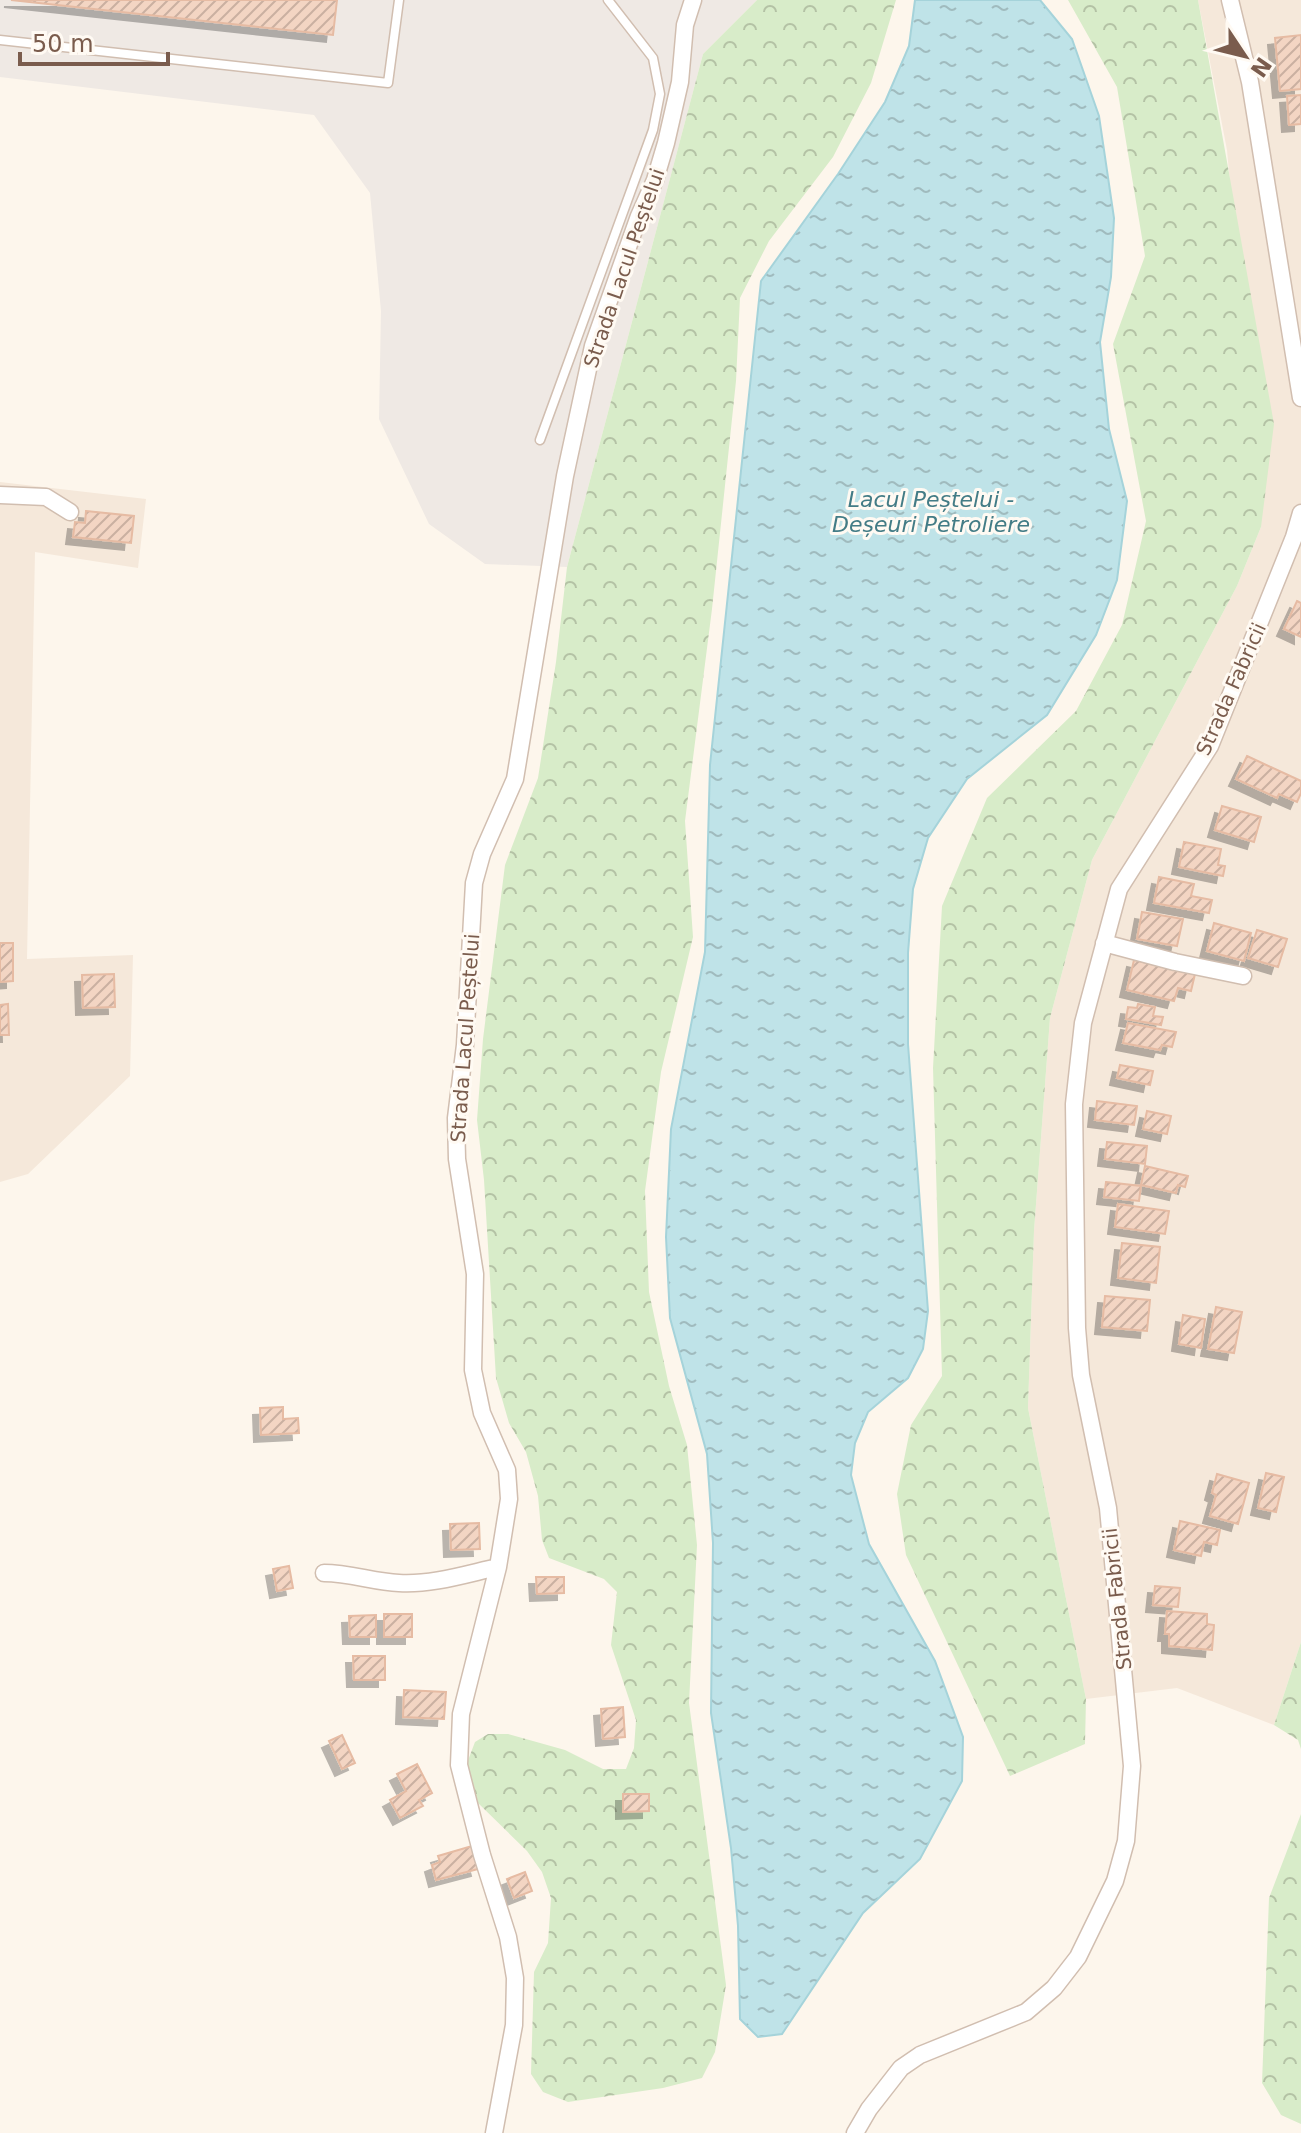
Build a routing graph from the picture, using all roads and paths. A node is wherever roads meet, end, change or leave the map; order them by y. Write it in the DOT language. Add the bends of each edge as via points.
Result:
graph roads {
  1 [pos="399,0"];
  2 [pos="608,0"];
  3 [pos="693,0"];
  4 [pos="1230,0"];
  5 [pos="0,40"];
  6 [pos="1301,398"];
  7 [pos="540,440"];
  8 [pos="0,495"];
  9 [pos="70,512"];
  10 [pos="1301,513"];
  11 [pos="1104,943"];
  12 [pos="1243,976"];
  13 [pos="498,1567"];
  14 [pos="324,1573"];
  15 [pos="494,2133"];
  16 [pos="855,2133"];
  1 -- 5 [label="lane" via="388,83"];
  2 -- 7 [label="lane" via="653,58 660,94 653,130"];
  3 -- 13 [label="street, Strada Lacul Peștelui" via="666,143 593,346 565,476 515,779 474,883 457,1159 475,1274 473,1370 482,1413 507,1470 509,1499"];
  4 -- 6 [label="street" via="1250,82"];
  8 -- 9 [label="street" via="46,497"];
  10 -- 11 [label="street, Strada Fabricii" via="1215,735 1129,870"];
  11 -- 12 [label="street"];
  11 -- 16 [label="street, Strada Fabricii" via="1083,1023 1074,1104 1075,1273 1081,1375 1108,1508 1127,1703 1132,1766 1126,1841 1097,1923 1054,1988 1026,2012 920,2055 901,2068"];
  13 -- 14 [label="street" via="399,1583"];
  13 -- 15 [label="street, Strada Lacul Peștelui" via="461,1714 459,1765 515,1978 514,2025"];
}
